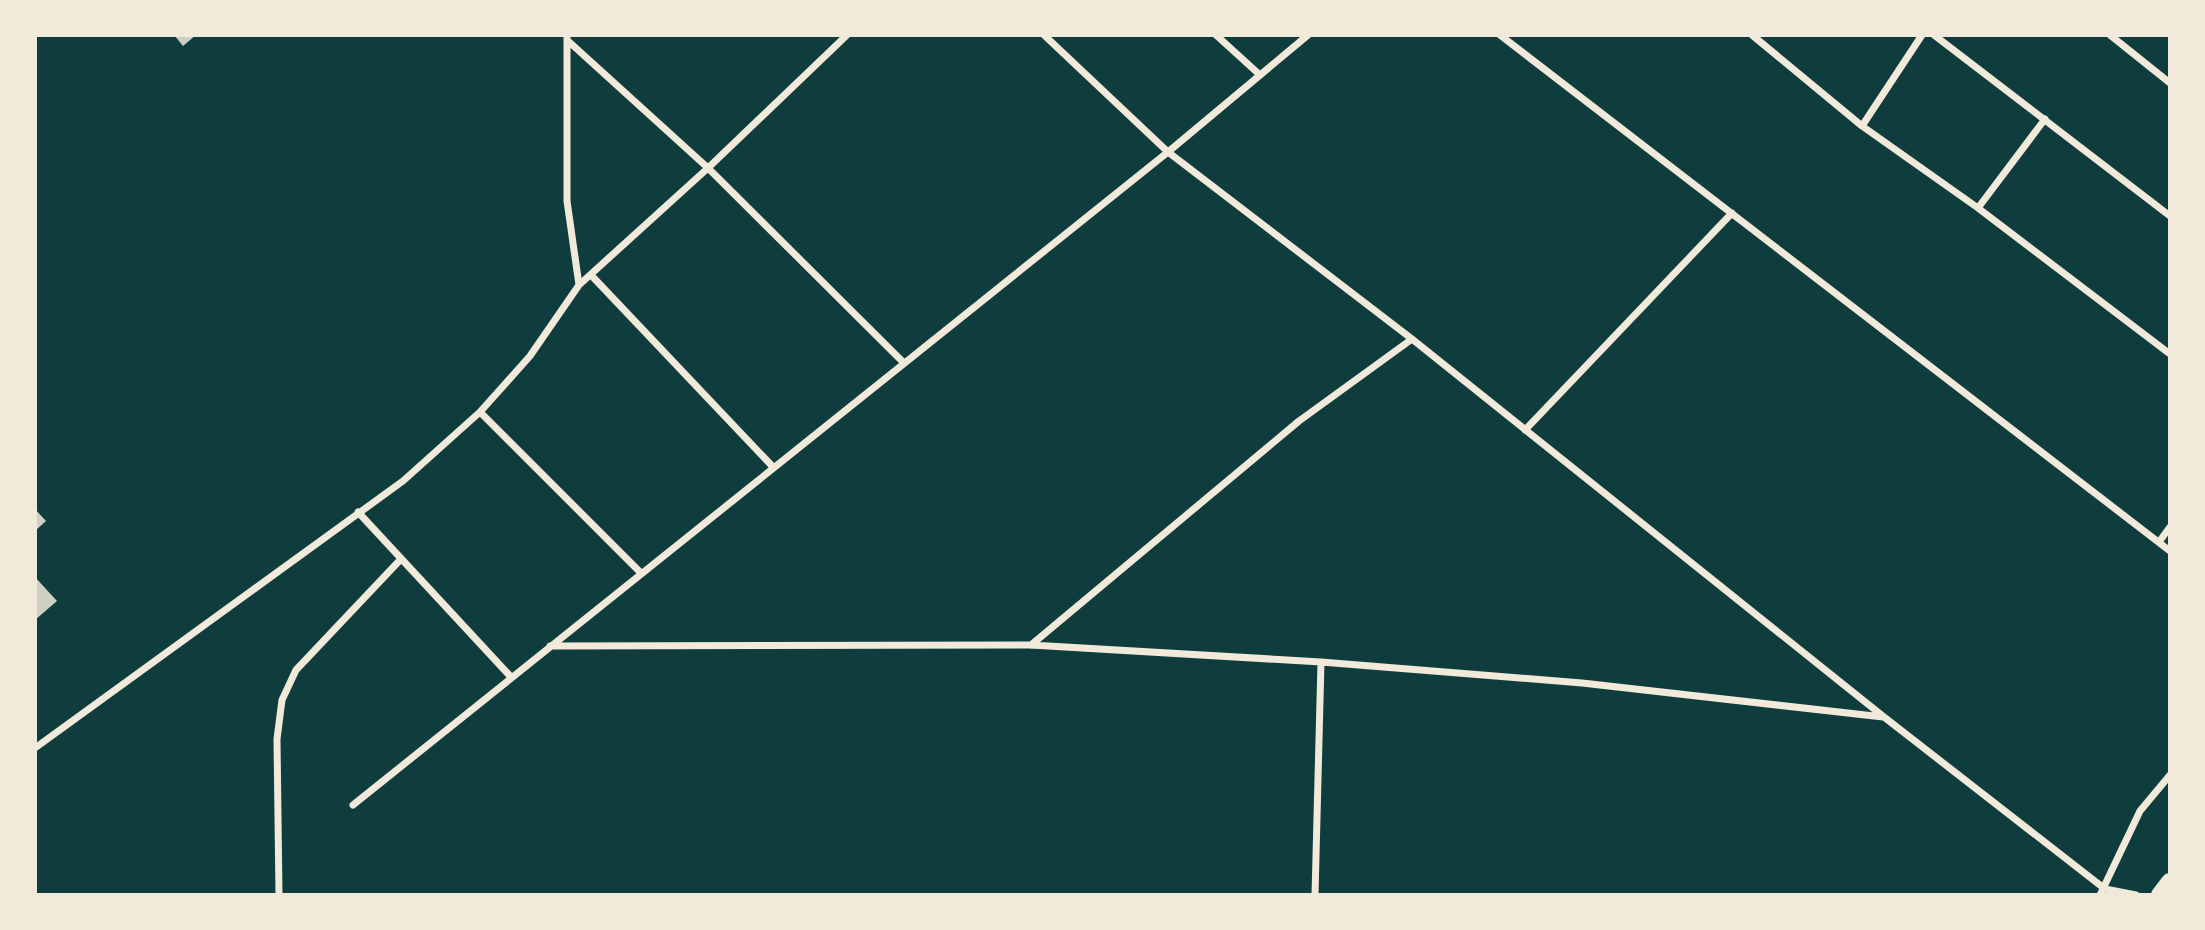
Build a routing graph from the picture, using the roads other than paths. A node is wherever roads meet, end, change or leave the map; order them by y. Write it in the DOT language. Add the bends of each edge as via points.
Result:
graph roads {
  1 [pos="847,35"];
  2 [pos="1044,35"];
  3 [pos="1216,35"];
  4 [pos="1308,35"];
  5 [pos="1500,35"];
  6 [pos="1752,35"];
  7 [pos="1922,35"];
  8 [pos="1934,35"];
  9 [pos="2110,35"];
  10 [pos="567,38"];
  11 [pos="1260,75"];
  12 [pos="2170,83"];
  13 [pos="2045,119"];
  14 [pos="1862,126"];
  15 [pos="1168,152"];
  16 [pos="708,168"];
  17 [pos="1978,208"];
  18 [pos="1732,213"];
  19 [pos="2170,216"];
  20 [pos="591,275"];
  21 [pos="579,285"];
  22 [pos="1412,339"];
  23 [pos="2170,354"];
  24 [pos="904,363"];
  25 [pos="480,412"];
  26 [pos="1525,430"];
  27 [pos="773,467"];
  28 [pos="358,512"];
  29 [pos="2170,527"];
  30 [pos="2159,542"];
  31 [pos="2170,551"];
  32 [pos="401,559"];
  33 [pos="641,573"];
  34 [pos="1031,645"];
  35 [pos="550,646"];
  36 [pos="1321,662"];
  37 [pos="511,677"];
  38 [pos="1884,717"];
  39 [pos="35,748"];
  40 [pos="2170,775"];
  41 [pos="353,805"];
  42 [pos="2170,882"];
  43 [pos="2103,892"];
  44 [pos="279,895"];
  45 [pos="1315,895"];
  46 [pos="2136,895"];
  47 [pos="2160,895"];
  1 -- 16 [label="street"];
  2 -- 15 [label="street"];
  3 -- 11 [label="street"];
  4 -- 11 [label="street"];
  5 -- 18 [label="street"];
  6 -- 14 [label="street"];
  7 -- 14 [label="street"];
  8 -- 13 [label="street"];
  9 -- 12 [label="street"];
  10 -- 16 [label="street"];
  10 -- 21 [label="street" via="567,201"];
  11 -- 15 [label="street"];
  13 -- 17 [label="street"];
  13 -- 19 [label="street"];
  14 -- 17 [label="street"];
  15 -- 22 [label="street"];
  15 -- 24 [label="street"];
  16 -- 20 [label="street"];
  16 -- 24 [label="street"];
  17 -- 23 [label="street"];
  18 -- 26 [label="street"];
  18 -- 30 [label="street"];
  20 -- 21 [label="street"];
  20 -- 27 [label="street"];
  21 -- 25 [label="street" via="530,356"];
  22 -- 26 [label="street"];
  22 -- 34 [label="street" via="1299,421"];
  24 -- 27 [label="street"];
  25 -- 28 [label="street" via="403,481"];
  25 -- 33 [label="street"];
  26 -- 38 [label="street"];
  27 -- 33 [label="street"];
  28 -- 32 [label="street"];
  28 -- 39 [label="street"];
  29 -- 30 [label="street"];
  30 -- 31 [label="street"];
  32 -- 37 [label="street"];
  32 -- 44 [label="street" via="296,670 282,700 277,739"];
  33 -- 35 [label="street"];
  34 -- 35 [label="street"];
  34 -- 36 [label="street"];
  35 -- 37 [label="street"];
  36 -- 38 [label="street" via="1582,683"];
  36 -- 45 [label="street"];
  37 -- 41 [label="street"];
  38 -- 43 [label="street"];
  40 -- 43 [label="street" via="2140,811"];
  42 -- 47 [label="main road"];
  43 -- 46 [label="street"];
}
